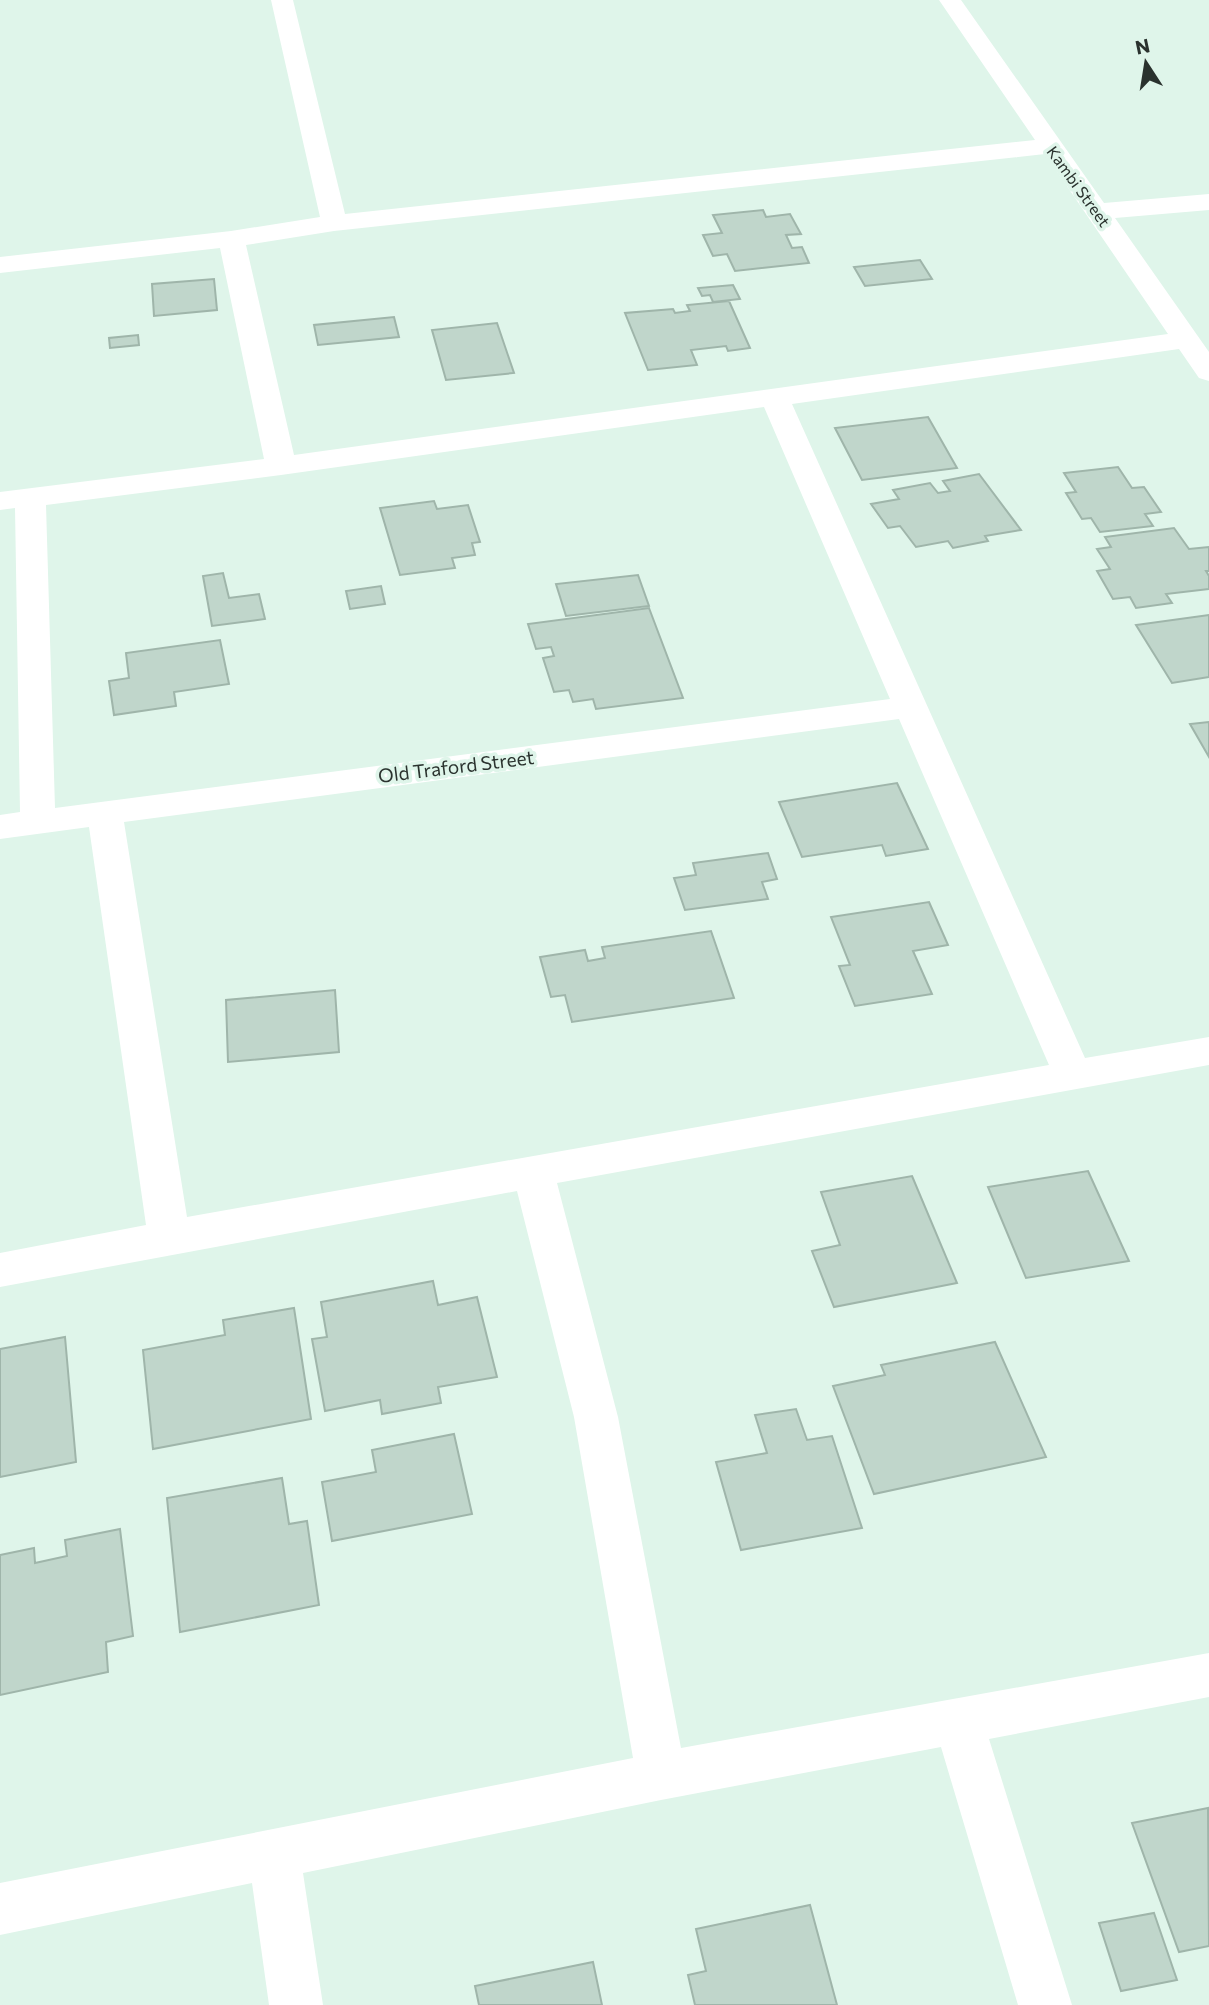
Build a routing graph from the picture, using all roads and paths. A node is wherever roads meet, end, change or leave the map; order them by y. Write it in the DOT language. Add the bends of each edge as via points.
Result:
graph roads {
  1 [pos="282,0"];
  2 [pos="950,0"];
  3 [pos="1050,146"];
  4 [pos="1209,202"];
  5 [pos="1099,211"];
  6 [pos="334,223"];
  7 [pos="231,239"];
  8 [pos="0,265"];
  9 [pos="1186,340"];
  10 [pos="1209,372"];
  11 [pos="775,399"];
  12 [pos="281,466"];
  13 [pos="15,499"];
  14 [pos="911,707"];
  15 [pos="105,812"];
  16 [pos="38,821"];
  17 [pos="0,827"];
  18 [pos="1209,1051"];
  19 [pos="1074,1077"];
  20 [pos="533,1172"];
  21 [pos="169,1237"];
  22 [pos="0,1270"];
  23 [pos="1209,1675"];
  24 [pos="958,1720"];
  25 [pos="661,1776"];
  26 [pos="274,1855"];
  27 [pos="0,1909"];
  28 [pos="296,2005"];
  29 [pos="1045,2005"];
  1 -- 6 [label="street"];
  2 -- 3 [label="street, Kambi Street"];
  3 -- 5 [label="street, Kambi Street"];
  3 -- 6 [label="street"];
  4 -- 5 [label="street"];
  5 -- 9 [label="street, Kambi Street"];
  6 -- 7 [label="street"];
  7 -- 8 [label="street"];
  7 -- 12 [label="street"];
  9 -- 10 [label="street, Kambi Street"];
  9 -- 11 [label="street"];
  11 -- 12 [label="street"];
  11 -- 14 [label="street"];
  12 -- 13 [label="street"];
  13 -- 16 [label="street"];
  14 -- 15 [label="street, Old Traford Street"];
  14 -- 19 [label="street"];
  15 -- 16 [label="street, Old Traford Street"];
  15 -- 21 [label="street"];
  16 -- 17 [label="street, Old Traford Street"];
  18 -- 19 [label="street"];
  19 -- 20 [label="street"];
  20 -- 21 [label="street"];
  20 -- 25 [label="street" via="596,1417"];
  21 -- 22 [label="street"];
  23 -- 24 [label="street"];
  24 -- 25 [label="street"];
  24 -- 29 [label="street"];
  25 -- 26 [label="street"];
  26 -- 27 [label="street"];
  26 -- 28 [label="street"];
}
